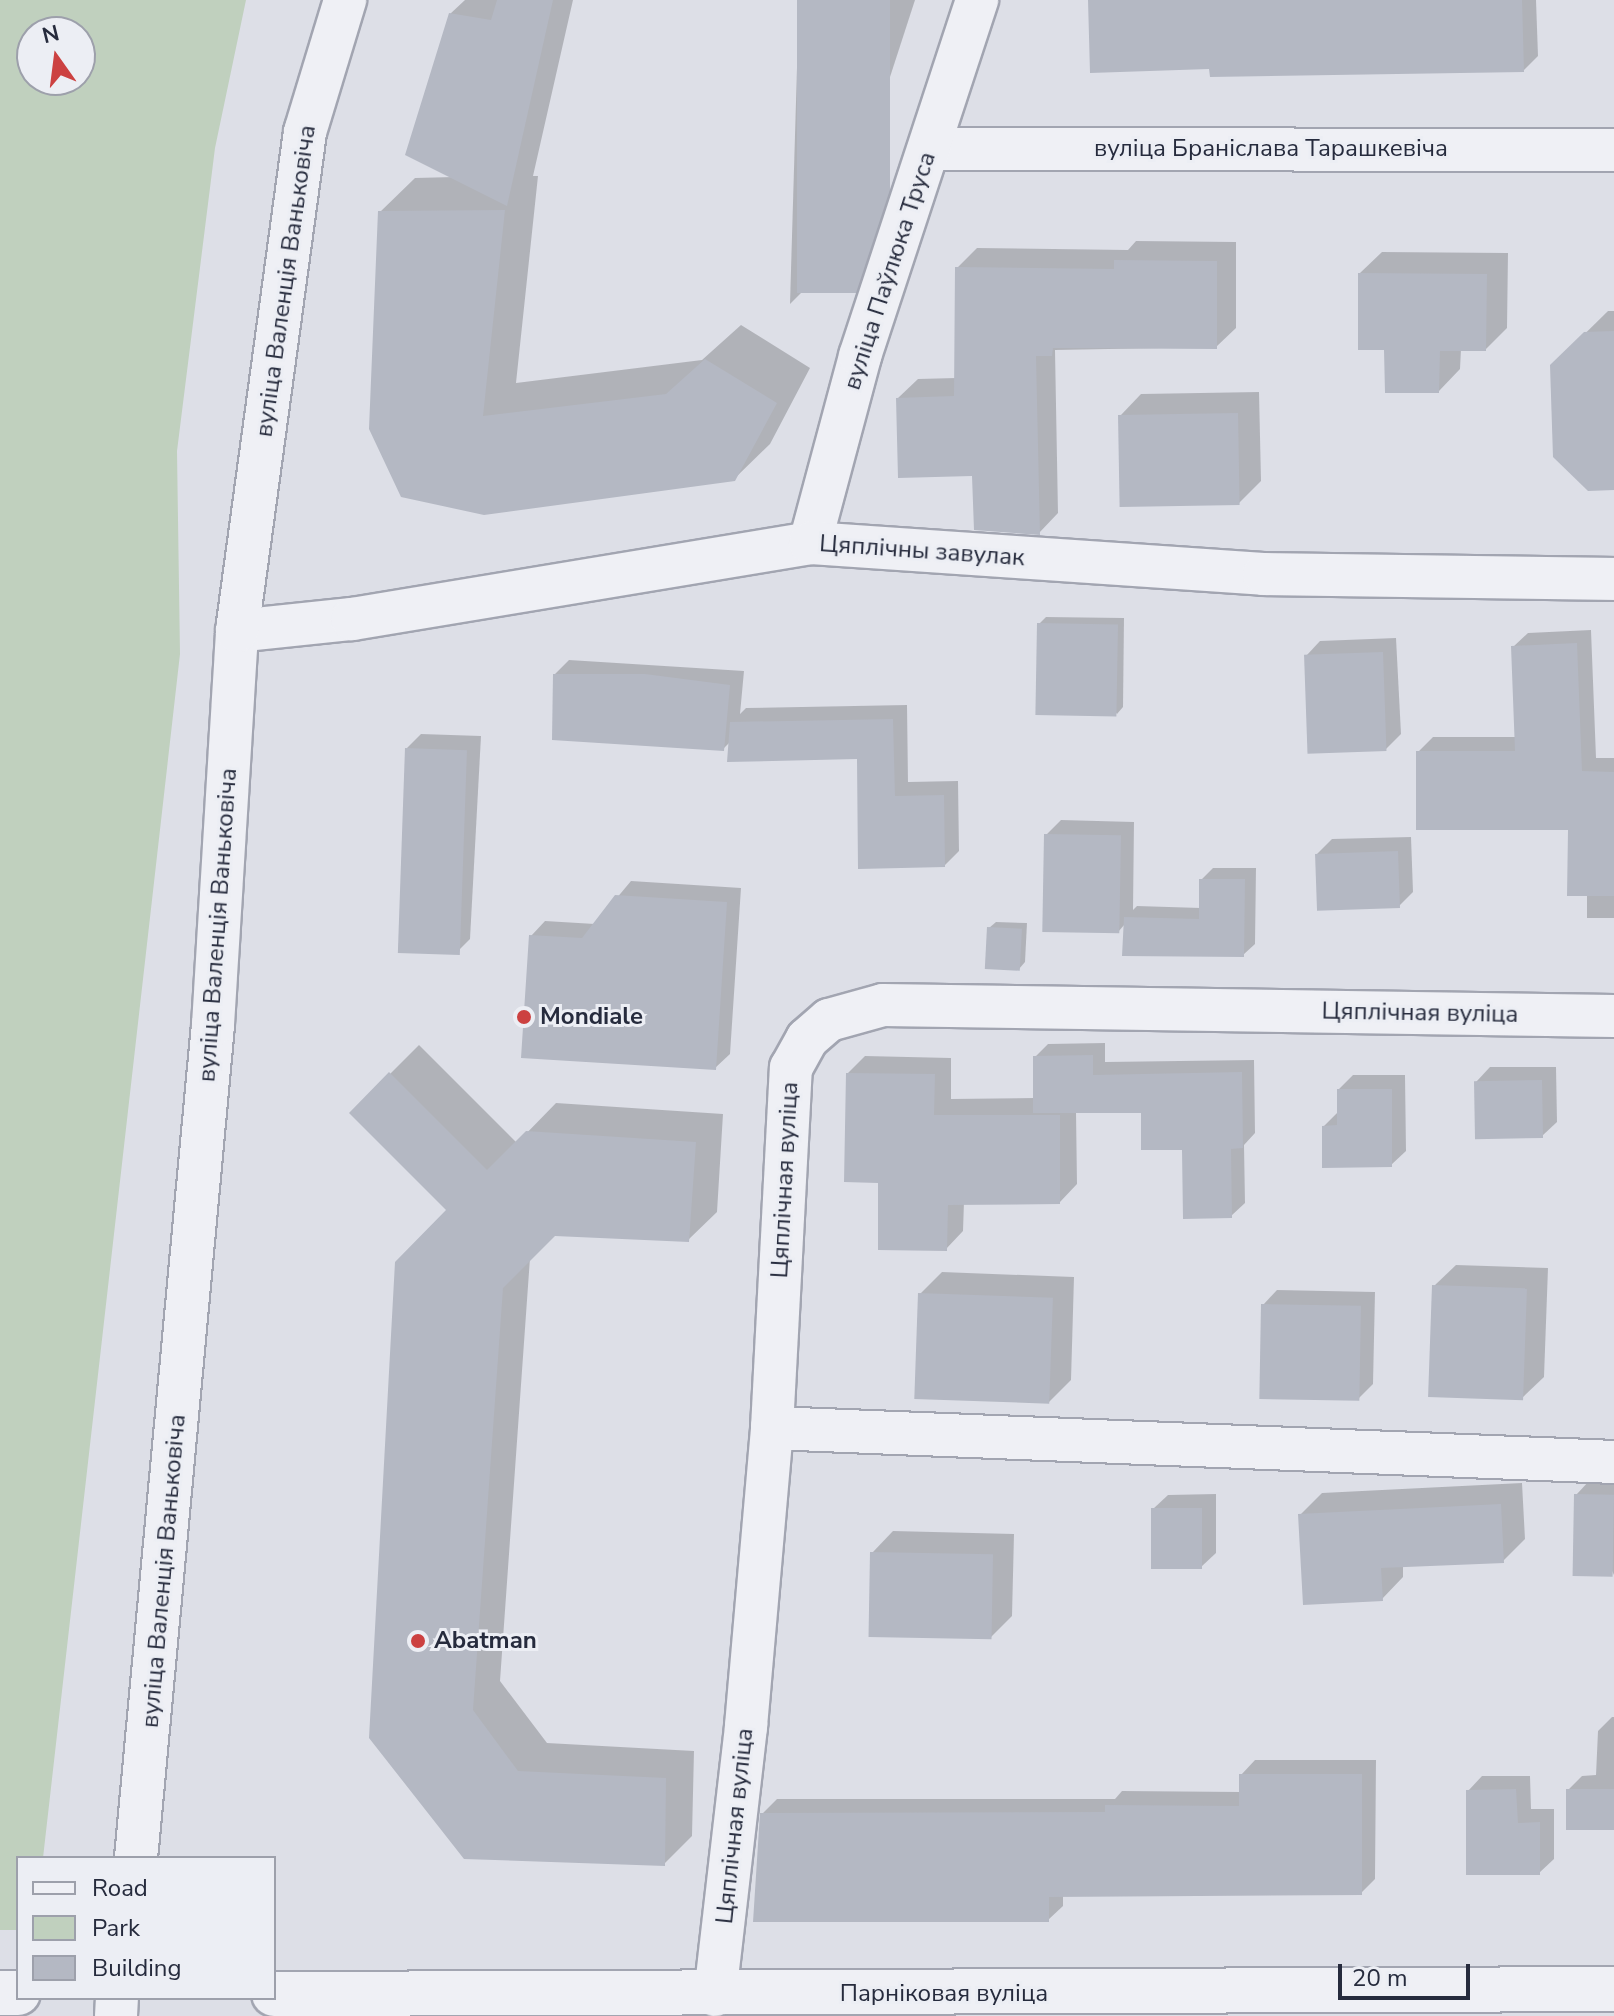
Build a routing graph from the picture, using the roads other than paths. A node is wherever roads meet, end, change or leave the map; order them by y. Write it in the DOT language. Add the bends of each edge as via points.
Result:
graph roads {
  1 [pos="345,0"];
  2 [pos="977,0"];
  3 [pos="929,149"];
  4 [pos="1614,150"];
  5 [pos="810,543"];
  6 [pos="1614,579"];
  7 [pos="237,631"];
  8 [pos="1614,1016"];
  9 [pos="772,1428"];
  10 [pos="1614,1462"];
  11 [pos="136,1856"];
  12 [pos="1614,1989"];
  13 [pos="276,1994"];
  14 [pos="715,1995"];
  1 -- 7 [label="street, вуліца Валенція Ваньковіча" via="305,132"];
  2 -- 3 [label="street, вуліца Паўлюка Труса"];
  3 -- 4 [label="street, вуліца Браніслава Тарашкевіча"];
  3 -- 5 [label="street, вуліца Паўлюка Труса" via="860,356"];
  5 -- 6 [label="street, Цяплічны завулак" via="1264,574"];
  5 -- 7 [label="street, Цяплічны завулак" via="352,619"];
  7 -- 11 [label="street, вуліца Валенція Ваньковіча" via="213,1025"];
  8 -- 9 [label="street, Цяплічная вуліца" via="883,1005 829,1020 807,1039 791,1068"];
  9 -- 10 [label="street"];
  9 -- 14 [label="street, Цяплічная вуліца"];
  12 -- 14 [label="street, Парніковая вуліца"];
  13 -- 14 [label="street, Парніковая вуліца"];
}
